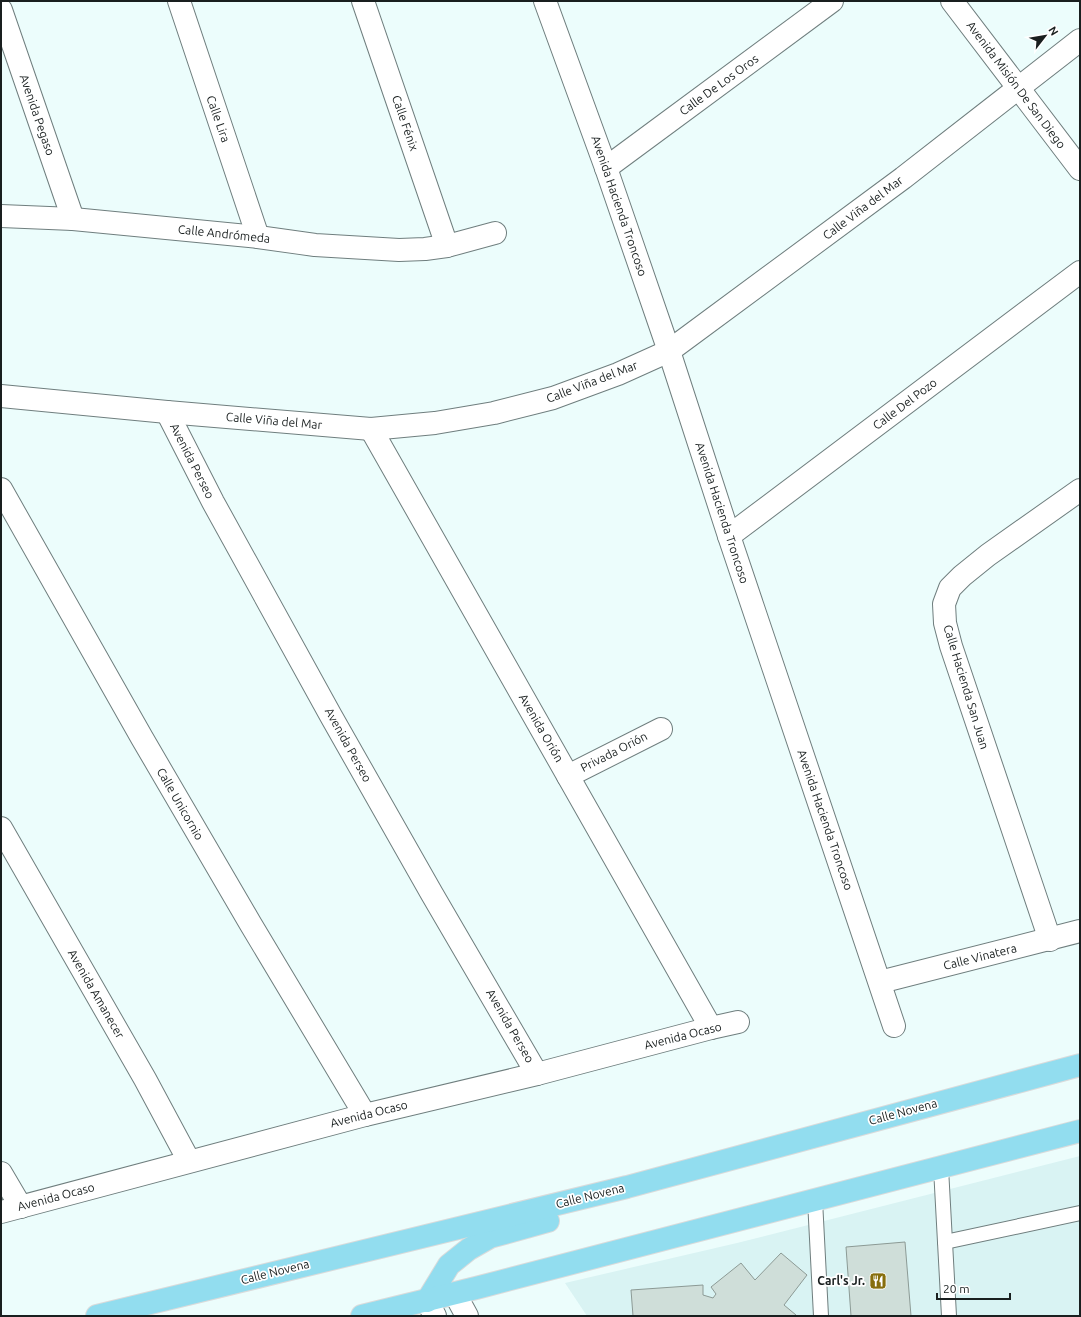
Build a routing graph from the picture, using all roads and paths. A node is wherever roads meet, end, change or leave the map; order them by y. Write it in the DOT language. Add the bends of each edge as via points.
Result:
graph roads {
  1 [pos="179,1"];
  2 [pos="363,1"];
  3 [pos="545,1"];
  4 [pos="832,1"];
  5 [pos="952,1"];
  6 [pos="1,10"];
  7 [pos="1080,40"];
  8 [pos="1018,88"];
  9 [pos="606,168"];
  10 [pos="1080,169"];
  11 [pos="1,216"];
  12 [pos="73,219"];
  13 [pos="495,233"];
  14 [pos="258,237"];
  15 [pos="447,246"];
  16 [pos="1080,272"];
  17 [pos="669,351"];
  18 [pos="1,396"];
  19 [pos="167,412"];
  20 [pos="371,429"];
  21 [pos="1,489"];
  22 [pos="1080,490"];
  23 [pos="729,536"];
  24 [pos="661,729"];
  25 [pos="568,776"];
  26 [pos="1,828"];
  27 [pos="1080,931"];
  28 [pos="1050,940"];
  29 [pos="880,982"];
  30 [pos="738,1022"];
  31 [pos="894,1026"];
  32 [pos="711,1028"];
  33 [pos="1080,1065"];
  34 [pos="537,1074"];
  35 [pos="365,1115"];
  36 [pos="1080,1131"];
  37 [pos="189,1161"];
  38 [pos="941,1168"];
  39 [pos="1,1173"];
  40 [pos="627,1187"];
  41 [pos="815,1200"];
  42 [pos="11,1209"];
  43 [pos="1080,1213"];
  44 [pos="945,1242"];
  45 [pos="455,1294"];
  46 [pos="431,1308"];
  47 [pos="97,1316"];
  48 [pos="362,1316"];
  49 [pos="467,1316"];
  50 [pos="822,1316"];
  51 [pos="949,1316"];
  1 -- 14 [label="street, Calle Lira"];
  2 -- 15 [label="street, Calle Fénix"];
  3 -- 9 [label="street, Avenida Hacienda Troncoso"];
  4 -- 9 [label="street, Calle De Los Oros"];
  5 -- 8 [label="street, Avenida Misión De San Diego"];
  6 -- 12 [label="street, Avenida Pegaso"];
  7 -- 8 [label="street, Calle Viña del Mar"];
  8 -- 10 [label="street, Avenida Misión De San Diego"];
  8 -- 17 [label="street, Calle Viña del Mar" via="897,183"];
  9 -- 17 [label="street, Avenida Hacienda Troncoso"];
  11 -- 12 [label="street, Calle Andrómeda"];
  12 -- 14 [label="street, Calle Andrómeda"];
  13 -- 15 [label="street, Calle Andrómeda"];
  14 -- 15 [label="street, Calle Andrómeda" via="363,249 399,250"];
  16 -- 23 [label="street, Calle Del Pozo"];
  17 -- 20 [label="street, Calle Viña del Mar" via="618,374 553,398 494,413 435,423"];
  17 -- 23 [label="street, Avenida Hacienda Troncoso"];
  18 -- 19 [label="street, Calle Viña del Mar"];
  19 -- 20 [label="street, Calle Viña del Mar"];
  19 -- 34 [label="street, Avenida Perseo" via="213,502 335,723"];
  20 -- 25 [label="street, Avenida Orión"];
  21 -- 35 [label="street, Calle Unicornio" via="146,745"];
  22 -- 28 [label="street, Calle Hacienda San Juan" via="962,576 950,588 944,604 945,623 951,646"];
  23 -- 29 [label="street, Avenida Hacienda Troncoso"];
  24 -- 25 [label="street, Privada Orión"];
  25 -- 32 [label="street, Avenida Orión"];
  26 -- 37 [label="street, Avenida Amanecer"];
  27 -- 28 [label="street, Calle Vinatera"];
  28 -- 29 [label="street, Calle Vinatera"];
  29 -- 31 [label="street, Avenida Hacienda Troncoso"];
  30 -- 32 [label="street, Avenida Ocaso"];
  32 -- 34 [label="street, Avenida Ocaso"];
  33 -- 40 [label="main road, Calle Novena"];
  34 -- 35 [label="street, Avenida Ocaso"];
  35 -- 37 [label="street, Avenida Ocaso"];
  36 -- 38 [label="main road"];
  37 -- 42 [label="street, Avenida Ocaso"];
  38 -- 41 [label="main road"];
  38 -- 44 [label="lane"];
  39 -- 42 [label="street"];
  40 -- 46 [label="main road" via="585,1210 490,1238 469,1250 449,1266"];
  40 -- 47 [label="main road, Calle Novena"];
  41 -- 45 [label="main road"];
  41 -- 50 [label="lane"];
  43 -- 44 [label="lane"];
  44 -- 51 [label="lane"];
  45 -- 46 [label="main road"];
  45 -- 49 [label="street"];
  46 -- 48 [label="main road"];
}
